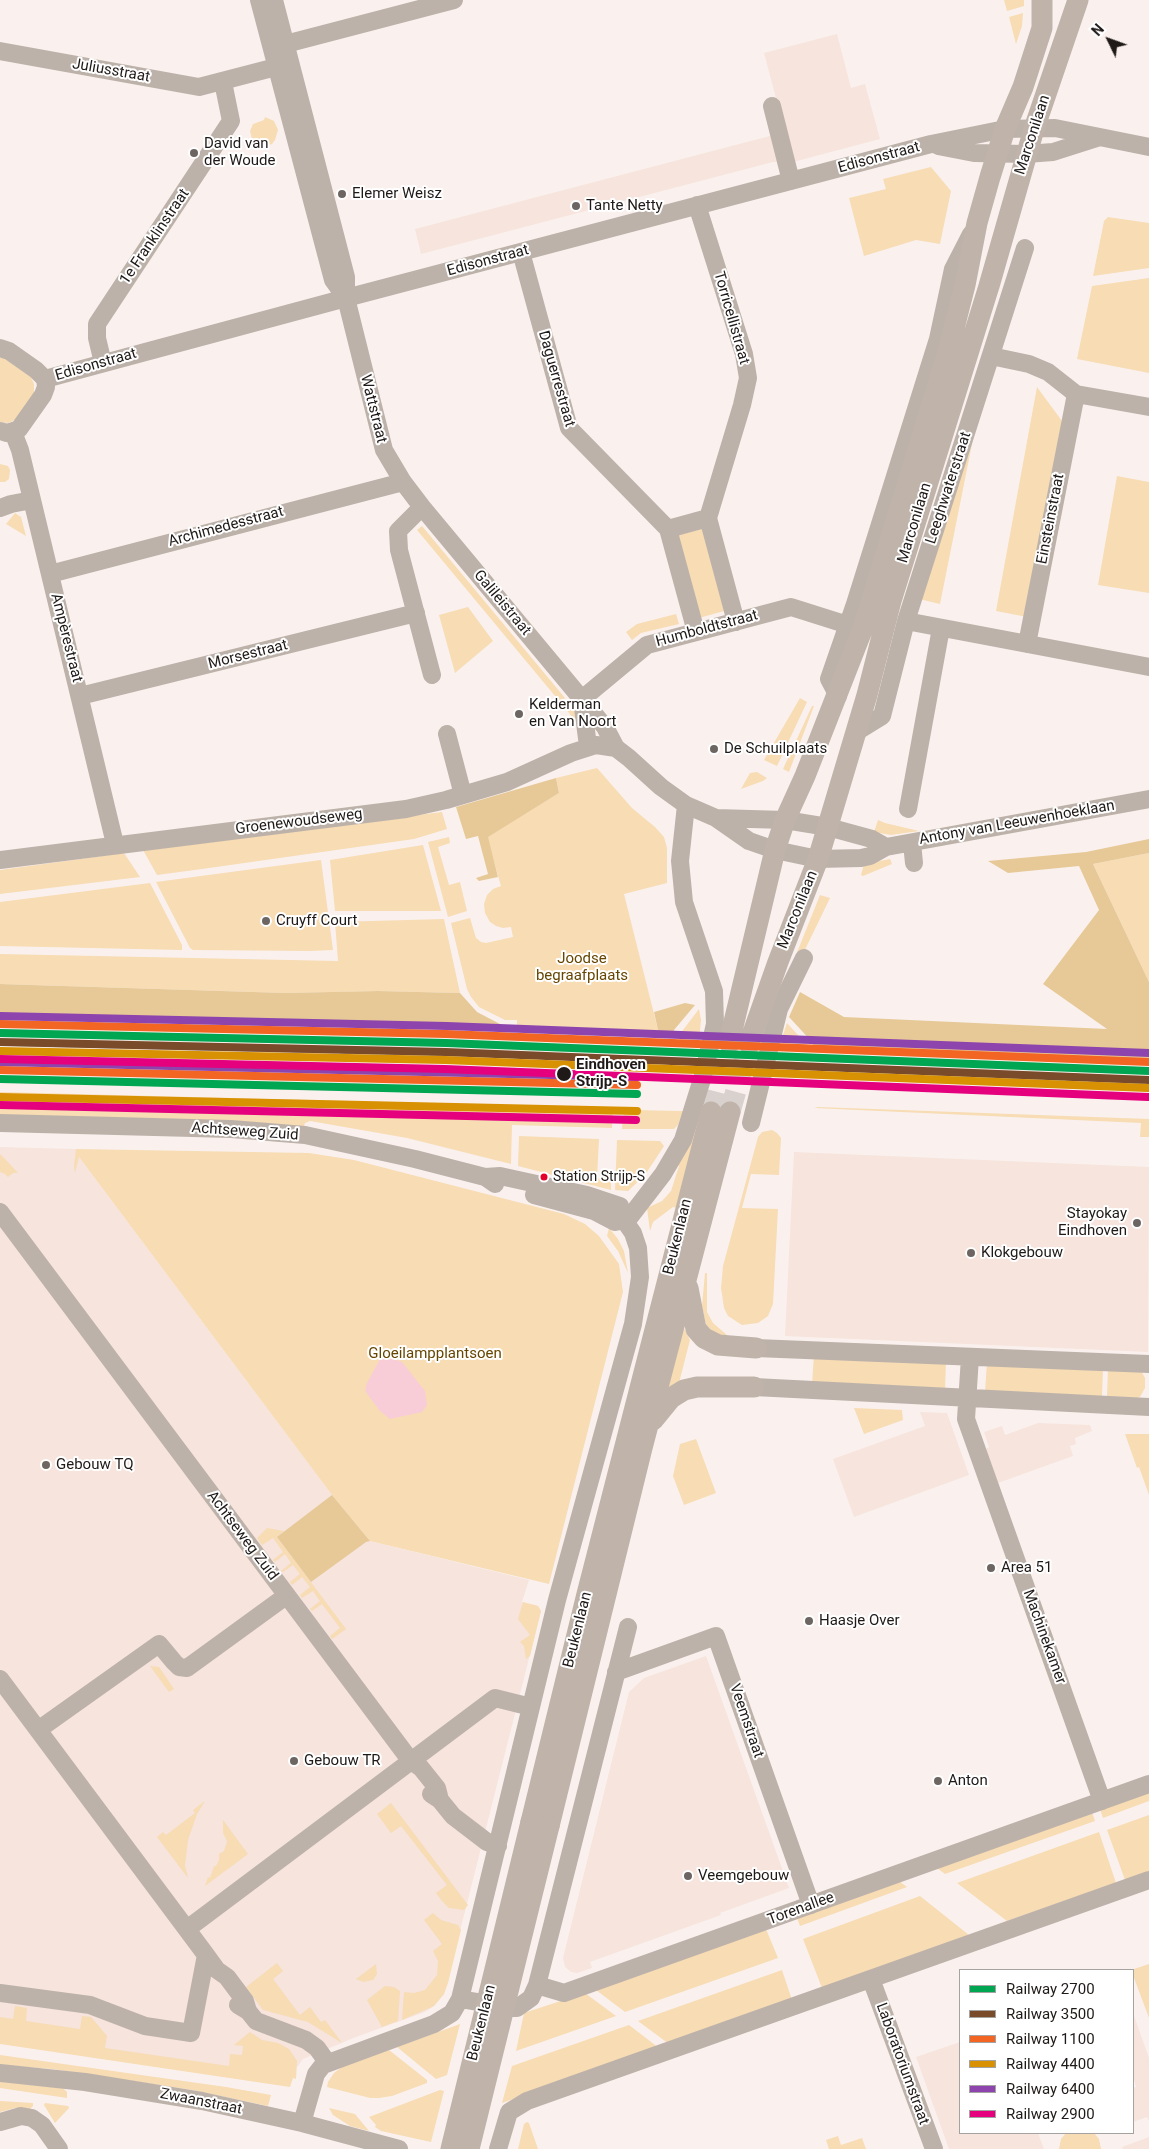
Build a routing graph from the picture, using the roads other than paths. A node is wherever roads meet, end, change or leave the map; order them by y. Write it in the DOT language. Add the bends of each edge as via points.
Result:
graph roads {
  1 [pos="259,0"];
  2 [pos="274,0"];
  3 [pos="454,0"];
  4 [pos="1042,0"];
  5 [pos="1078,0"];
  6 [pos="279,46"];
  7 [pos="0,51"];
  8 [pos="276,67"];
  9 [pos="222,82"];
  10 [pos="772,106"];
  11 [pos="1005,129"];
  12 [pos="1034,129"];
  13 [pos="1097,138"];
  14 [pos="931,144"];
  15 [pos="1149,147"];
  16 [pos="997,154"];
  17 [pos="1026,154"];
  18 [pos="791,181"];
  19 [pos="697,205"];
  20 [pos="977,222"];
  21 [pos="1026,248"];
  22 [pos="521,252"];
  23 [pos="346,298"];
  24 [pos="0,348"];
  25 [pos="991,356"];
  26 [pos="103,363"];
  27 [pos="45,379"];
  28 [pos="1076,394"];
  29 [pos="1149,407"];
  30 [pos="7,432"];
  31 [pos="403,482"];
  32 [pos="32,500"];
  33 [pos="422,507"];
  34 [pos="0,508"];
  35 [pos="708,518"];
  36 [pos="668,528"];
  37 [pos="50,574"];
  38 [pos="416,614"];
  39 [pos="906,621"];
  40 [pos="736,622"];
  41 [pos="848,625"];
  42 [pos="942,628"];
  43 [pos="696,632"];
  44 [pos="1026,644"];
  45 [pos="1149,667"];
  46 [pos="432,676"];
  47 [pos="80,696"];
  48 [pos="838,696"];
  49 [pos="582,699"];
  50 [pos="856,732"];
  51 [pos="447,734"];
  52 [pos="588,746"];
  53 [pos="616,748"];
  54 [pos="463,796"];
  55 [pos="1149,799"];
  56 [pos="686,805"];
  57 [pos="908,809"];
  58 [pos="716,818"];
  59 [pos="785,820"];
  60 [pos="828,827"];
  61 [pos="912,843"];
  62 [pos="115,844"];
  63 [pos="886,847"];
  64 [pos="775,850"];
  65 [pos="818,859"];
  66 [pos="0,860"];
  67 [pos="914,863"];
  68 [pos="804,958"];
  69 [pos="778,962"];
  70 [pos="793,978"];
  71 [pos="0,1122"];
  72 [pos="751,1123"];
  73 [pos="0,1212"];
  74 [pos="625,1221"];
  75 [pos="687,1278"];
  76 [pos="756,1348"];
  77 [pos="970,1357"];
  78 [pos="1149,1364"];
  79 [pos="754,1387"];
  80 [pos="967,1399"];
  81 [pos="1149,1407"];
  82 [pos="642,1448"];
  83 [pos="286,1596"];
  84 [pos="628,1627"];
  85 [pos="616,1672"];
  86 [pos="0,1680"];
  87 [pos="531,1707"];
  88 [pos="38,1730"];
  89 [pos="410,1760"];
  90 [pos="1149,1784"];
  91 [pos="1102,1801"];
  92 [pos="540,1824"];
  93 [pos="498,1846"];
  94 [pos="1149,1880"];
  95 [pos="811,1906"];
  96 [pos="187,1929"];
  97 [pos="206,1955"];
  98 [pos="871,1979"];
  99 [pos="537,1985"];
  100 [pos="0,1993"];
  101 [pos="460,1999"];
  102 [pos="327,2062"];
  103 [pos="0,2073"];
  104 [pos="0,2122"];
  105 [pos="302,2123"];
  106 [pos="59,2149"];
  107 [pos="399,2149"];
  108 [pos="450,2149"];
  109 [pos="469,2149"];
  110 [pos="498,2149"];
  111 [pos="934,2149"];
  1 -- 6 [label="street, Wattstraat"];
  2 -- 6 [label="street, Wattstraat"];
  3 -- 6 [label="street"];
  4 -- 11 [label="main road, Marconilaan" via="1042,28"];
  5 -- 12 [label="main road, Marconilaan"];
  6 -- 8 [label="street, Wattstraat"];
  6 -- 23 [label="street, Wattstraat" via="346,277"];
  7 -- 9 [label="street, Juliusstraat" via="196,87"];
  8 -- 9 [label="street, Juliusstraat"];
  8 -- 23 [label="street, Wattstraat" via="333,280"];
  9 -- 26 [label="street, 1e Franklinstraat" via="231,116 228,128 98,324 97,338"];
  10 -- 18 [label="street"];
  11 -- 12 [label="street, Edisonstraat"];
  11 -- 14 [label="street, Edisonstraat"];
  11 -- 16 [label="main road, Marconilaan"];
  12 -- 13 [label="street, Edisonstraat" via="1056,128"];
  12 -- 17 [label="main road, Marconilaan"];
  13 -- 15 [label="street, Edisonstraat"];
  13 -- 17 [label="street, Edisonstraat" via="1053,152"];
  14 -- 16 [label="street, Edisonstraat"];
  14 -- 18 [label="street, Edisonstraat"];
  16 -- 17 [label="street, Edisonstraat"];
  16 -- 20 [label="main road, Marconilaan"];
  17 -- 50 [label="main road, Marconilaan" via="989,286 891,602"];
  18 -- 19 [label="street, Edisonstraat"];
  19 -- 22 [label="street, Edisonstraat"];
  19 -- 35 [label="street, Torricellistraat" via="744,354 748,378"];
  20 -- 41 [label="street, Marconilaan" via="953,269 938,339"];
  20 -- 48 [label="main road, Marconilaan" via="966,285 949,348 863,628"];
  21 -- 25 [label="street, Leeghwaterstraat"];
  22 -- 23 [label="street, Edisonstraat"];
  22 -- 36 [label="street, Daguerrestraat" via="569,428"];
  23 -- 26 [label="street, Edisonstraat"];
  23 -- 31 [label="street, Wattstraat" via="384,450"];
  24 -- 27 [label="street" via="9,351"];
  25 -- 28 [label="street" via="1029,364 1048,372"];
  25 -- 39 [label="street, Leeghwaterstraat"];
  26 -- 27 [label="street, Edisonstraat"];
  27 -- 30 [label="street" via="43,395 25,423"];
  28 -- 29 [label="street"];
  28 -- 44 [label="street, Einsteinstraat"];
  30 -- 32 [label="street, Ampèrestraat" via="20,450"];
  31 -- 33 [label="street, Wattstraat"];
  31 -- 37 [label="street, Archimedesstraat"];
  32 -- 34 [label="street"];
  32 -- 37 [label="street, Ampèrestraat"];
  33 -- 38 [label="street" via="398,531 399,550"];
  33 -- 49 [label="street, Galileistraat"];
  35 -- 36 [label="street"];
  35 -- 40 [label="street"];
  36 -- 43 [label="street"];
  37 -- 47 [label="street, Ampèrestraat"];
  38 -- 46 [label="street"];
  38 -- 47 [label="street, Morsestraat"];
  39 -- 42 [label="street"];
  39 -- 50 [label="street, Leeghwaterstraat" via="882,716"];
  40 -- 41 [label="street, Humboldtstraat" via="791,607"];
  40 -- 43 [label="street, Humboldtstraat"];
  41 -- 48 [label="street, Marconilaan" via="829,679"];
  42 -- 44 [label="street"];
  42 -- 57 [label="street"];
  43 -- 49 [label="street, Humboldtstraat" via="647,645"];
  44 -- 45 [label="street"];
  47 -- 62 [label="street, Ampèrestraat"];
  48 -- 59 [label="main road, Marconilaan"];
  49 -- 52 [label="street"];
  49 -- 53 [label="street, Galileistraat" via="605,726"];
  50 -- 60 [label="main road, Marconilaan"];
  51 -- 54 [label="street"];
  52 -- 53 [label="street"];
  52 -- 54 [label="street, Groenewoudseweg" via="508,782"];
  53 -- 56 [label="street, Galileistraat"];
  54 -- 62 [label="street, Groenewoudseweg" via="406,808"];
  55 -- 61 [label="street, Antony van Leeuwenhoeklaan"];
  56 -- 58 [label="street, Galileistraat"];
  56 -- 74 [label="street" via="680,861 684,902 710,976 715,1024 690,1121 677,1152"];
  58 -- 59 [label="street, Galileistraat"];
  58 -- 64 [label="street, Galileistraat" via="749,841"];
  59 -- 60 [label="street, Galileistraat"];
  59 -- 64 [label="main road, Marconilaan"];
  60 -- 63 [label="street" via="872,839"];
  60 -- 65 [label="main road, Marconilaan"];
  61 -- 63 [label="street, Antony van Leeuwenhoeklaan"];
  61 -- 67 [label="street"];
  62 -- 66 [label="street, Groenewoudseweg"];
  63 -- 65 [label="street, Antony van Leeuwenhoeklaan" via="861,858"];
  64 -- 65 [label="street, Galileistraat"];
  64 -- 69 [label="main road, Marconilaan" via="739,1044"];
  65 -- 69 [label="main road, Marconilaan"];
  68 -- 70 [label="street, Marconilaan"];
  69 -- 70 [label="street"];
  70 -- 72 [label="street, Marconilaan" via="779,1009"];
  71 -- 74 [label="street, Achtseweg Zuid" via="231,1129 305,1135 415,1158 485,1178 498,1186 594,1211 615,1222"];
  73 -- 83 [label="street, Achtseweg Zuid"];
  74 -- 87 [label="street, Beukenlaan" via="636,1238 639,1258 640,1277 632,1324"];
  75 -- 76 [label="main road" via="692,1316 696,1329 704,1338 718,1345"];
  75 -- 82 [label="main road, Beukenlaan"];
  75 -- 92 [label="main road, Beukenlaan" via="722,1118 592,1575"];
  76 -- 77 [label="street"];
  77 -- 78 [label="street"];
  77 -- 80 [label="street, Machinekamer"];
  79 -- 80 [label="street"];
  79 -- 82 [label="main road" via="684,1390 671,1398 655,1416"];
  80 -- 81 [label="street"];
  80 -- 91 [label="street, Machinekamer" via="966,1419"];
  82 -- 92 [label="main road, Beukenlaan"];
  83 -- 88 [label="street, Achtseweg Zuid" via="187,1668 179,1667 159,1644"];
  83 -- 89 [label="street, Achtseweg Zuid"];
  84 -- 85 [label="street"];
  85 -- 95 [label="street, Veemstraat" via="716,1636"];
  85 -- 99 [label="street"];
  86 -- 88 [label="street"];
  87 -- 89 [label="street" via="495,1698"];
  87 -- 93 [label="street, Beukenlaan"];
  88 -- 96 [label="street"];
  89 -- 93 [label="street, Achtseweg Zuid" via="437,1788 440,1800 453,1816 487,1842"];
  89 -- 96 [label="street"];
  90 -- 91 [label="street, Torenallee"];
  91 -- 95 [label="street, Torenallee"];
  92 -- 108 [label="main road, Beukenlaan, bridge"];
  92 -- 109 [label="main road, Beukenlaan, bridge"];
  93 -- 101 [label="street, Beukenlaan"];
  94 -- 98 [label="street"];
  95 -- 99 [label="street, Torenallee" via="564,1993"];
  96 -- 97 [label="street"];
  97 -- 100 [label="street" via="192,2033 145,2026 90,2005"];
  97 -- 102 [label="street" via="227,1977 245,2001 248,2011 261,2023 297,2035 312,2044"];
  98 -- 110 [label="street" via="527,2101 509,2112"];
  98 -- 111 [label="street, Laboratoriumstraat"];
  99 -- 101 [label="street" via="531,1998 517,2008"];
  101 -- 102 [label="street, Beukenlaan" via="452,2013 434,2024"];
  102 -- 105 [label="street" via="316,2074"];
  103 -- 105 [label="street, Zwaanstraat" via="86,2082 202,2101"];
  104 -- 106 [label="street" via="21,2116 32,2118 42,2125"];
  105 -- 107 [label="street, Zwaanstraat"];
}
